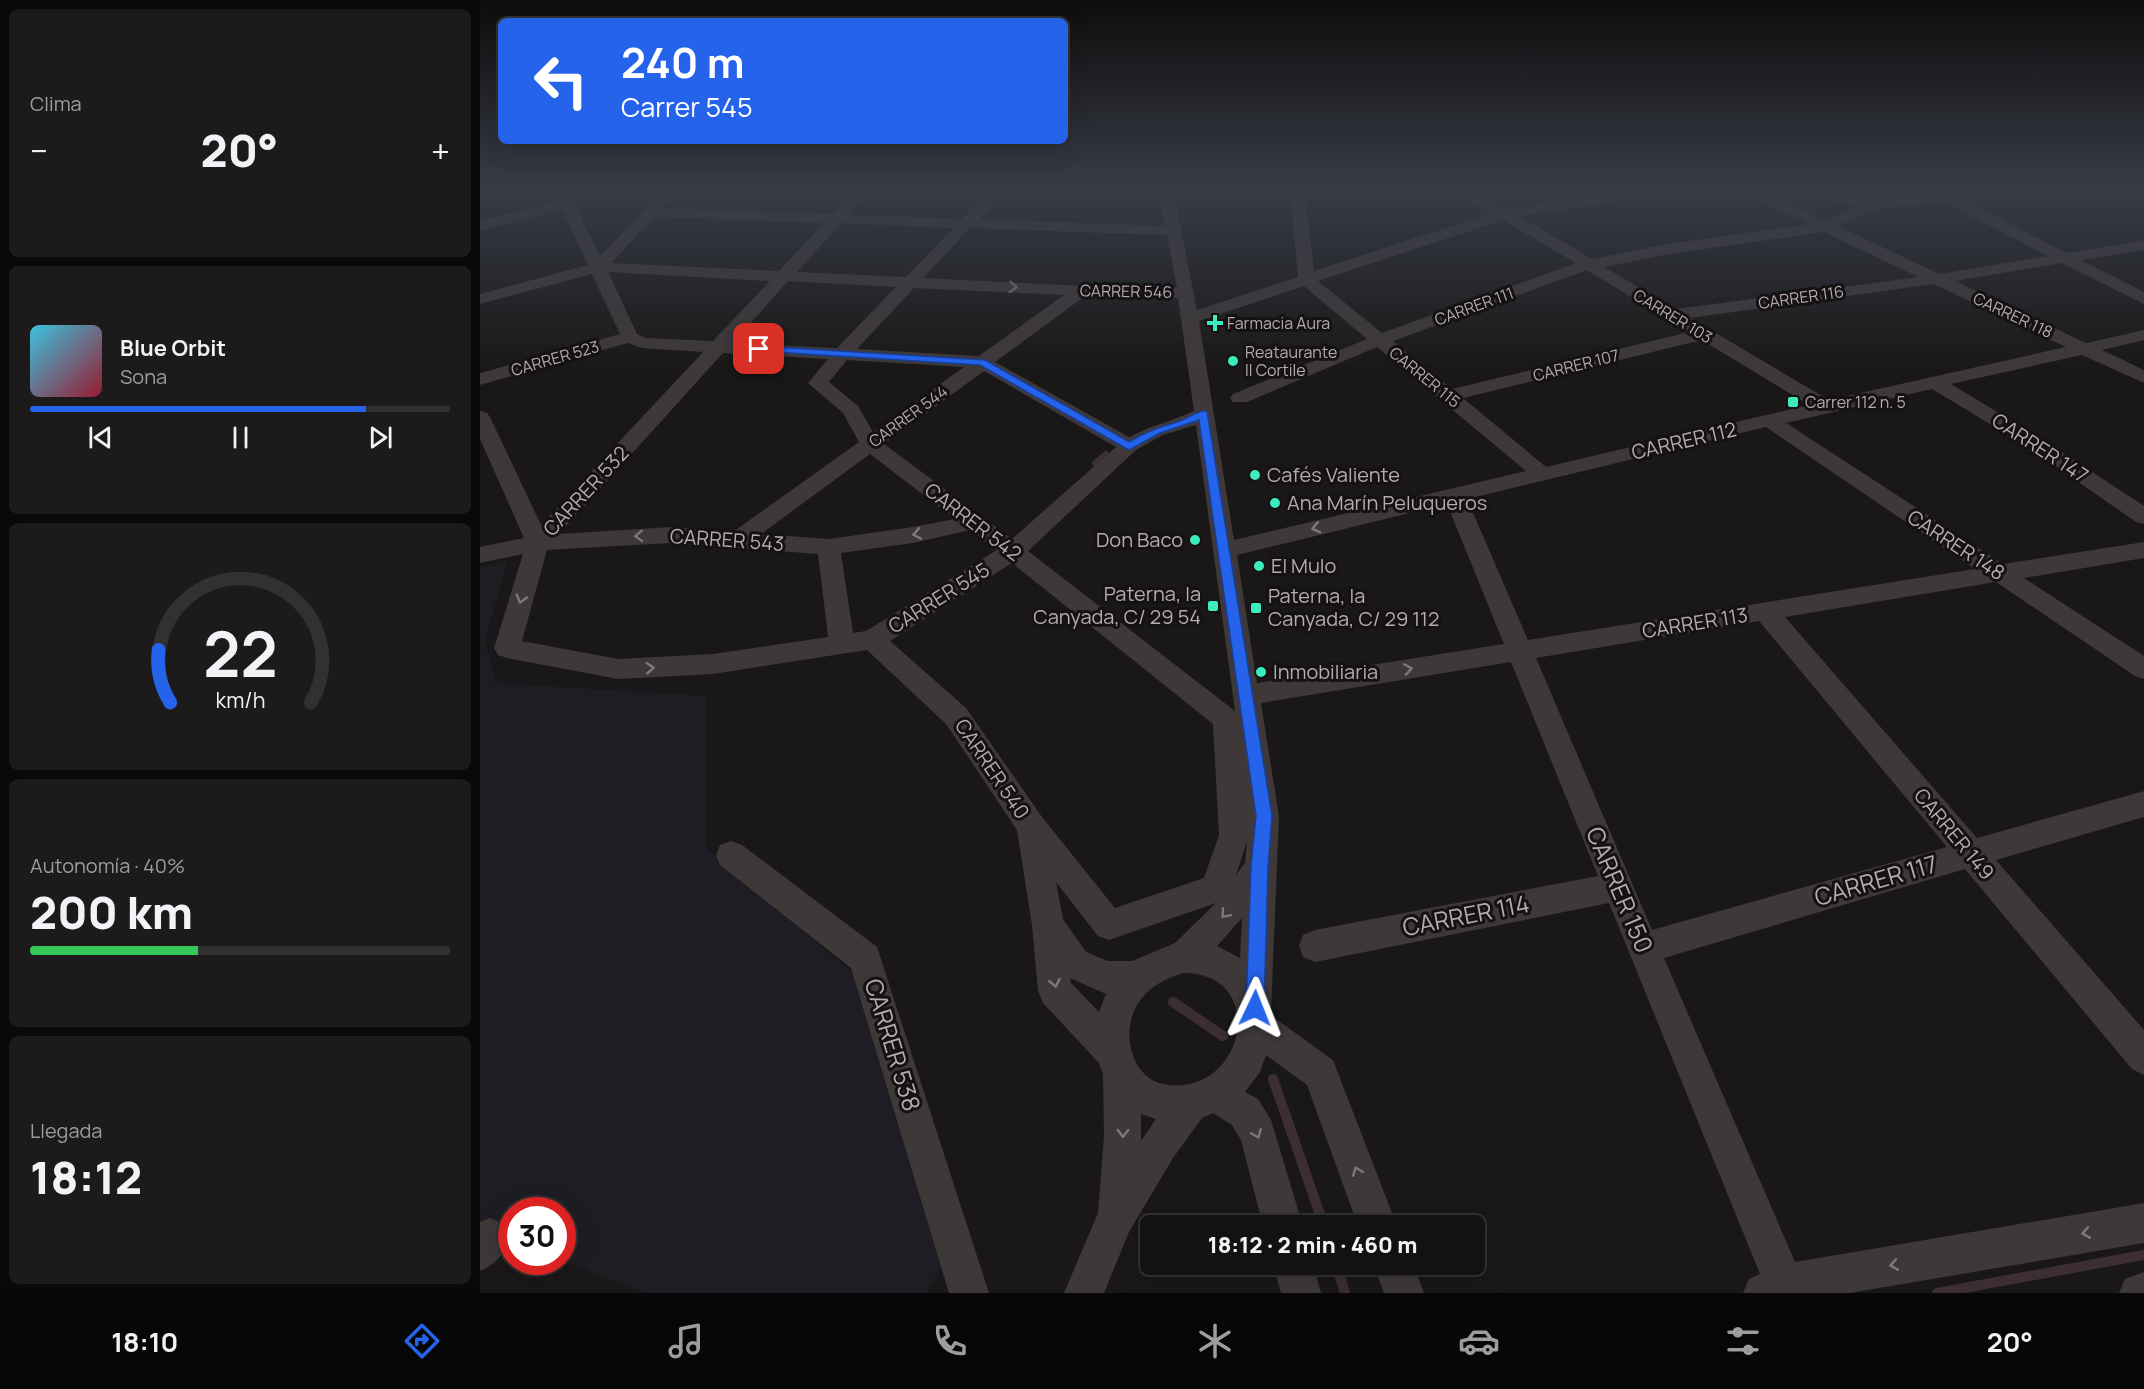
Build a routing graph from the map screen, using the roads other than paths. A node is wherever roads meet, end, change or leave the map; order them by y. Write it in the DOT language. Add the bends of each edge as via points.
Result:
graph roads {
  1 [pos="589,249"];
  2 [pos="615,249"];
  3 [pos="809,249"];
  4 [pos="942,249"];
  5 [pos="1178,249"];
  6 [pos="1304,249"];
  7 [pos="1399,249"];
  8 [pos="1562,249"];
  9 [pos="1666,249"];
  10 [pos="1873,249"];
  11 [pos="2046,249"];
  12 [pos="2119,249"];
  13 [pos="2064,259"];
  14 [pos="1587,265"];
  15 [pos="598,267"];
  16 [pos="785,276"];
  17 [pos="1937,279"];
  18 [pos="1307,280"];
  19 [pos="911,281"];
  20 [pos="1081,291"];
  21 [pos="1186,293"];
  22 [pos="480,299"];
  23 [pos="2144,299"];
  24 [pos="1671,315"];
  25 [pos="1189,318"];
  26 [pos="1704,334"];
  27 [pos="2144,335"];
  28 [pos="630,338"];
  29 [pos="1379,340"];
  30 [pos="718,347"];
  31 [pos="2085,349"];
  32 [pos="842,354"];
  33 [pos="982,362"];
  34 [pos="2144,377"];
  35 [pos="480,379"];
  36 [pos="1934,382"];
  37 [pos="1449,396"];
  38 [pos="1240,398"];
  39 [pos="1826,407"];
  40 [pos="1203,414"];
  41 [pos="480,417"];
  42 [pos="1768,420"];
  43 [pos="870,444"];
  44 [pos="1129,446"];
  45 [pos="1542,474"];
  46 [pos="1455,496"];
  47 [pos="2144,517"];
  48 [pos="974,522"];
  49 [pos="736,541"];
  50 [pos="538,543"];
  51 [pos="829,547"];
  52 [pos="1224,550"];
  53 [pos="2144,550"];
  54 [pos="1013,551"];
  55 [pos="480,555"];
  56 [pos="2000,574"];
  57 [pos="1765,611"];
  58 [pos="872,640"];
  59 [pos="842,645"];
  60 [pos="1518,651"];
  61 [pos="2144,669"];
  62 [pos="1246,695"];
  63 [pos="2144,804"];
  64 [pos="1031,826"];
  65 [pos="1971,854"];
  66 [pos="730,855"];
  67 [pos="1260,867"];
  68 [pos="1617,887"];
  69 [pos="1109,925"];
  70 [pos="1048,926"];
  71 [pos="1315,946"];
  72 [pos="1643,948"];
  73 [pos="1184,957"];
  74 [pos="1137,978"];
  75 [pos="1256,1018"];
  76 [pos="2144,1057"];
  77 [pos="1117,1063"];
  78 [pos="1203,1100"];
  79 [pos="1280,1215"];
  80 [pos="1374,1215"];
  81 [pos="1115,1219"];
  82 [pos="2144,1223"];
  83 [pos="1296,1275"];
  84 [pos="1397,1275"];
  85 [pos="1773,1289"];
  86 [pos="2144,1292"];
  87 [pos="969,1293"];
  88 [pos="1084,1293"];
  89 [pos="1301,1293"];
  90 [pos="1404,1293"];
  91 [pos="2139,1293"];
  1 -- 15 [label="street"];
  2 -- 15 [label="street"];
  3 -- 16 [label="street, CARRER 532"];
  4 -- 19 [label="street"];
  5 -- 21 [label="street"];
  6 -- 18 [label="street"];
  7 -- 18 [label="street"];
  8 -- 14 [label="street, CARRER 103"];
  9 -- 14 [label="street, CARRER 111"];
  10 -- 17 [label="street, CARRER 118"];
  11 -- 13 [label="street"];
  12 -- 13 [label="street, CARRER 116"];
  13 -- 17 [label="street, CARRER 116"];
  13 -- 23 [label="street"];
  14 -- 24 [label="street, CARRER 103"];
  14 -- 29 [label="street, CARRER 111"];
  15 -- 16 [label="street, CARRER 546"];
  15 -- 22 [label="street"];
  15 -- 28 [label="street"];
  16 -- 19 [label="street, CARRER 546"];
  16 -- 30 [label="street, CARRER 532"];
  17 -- 24 [label="street, CARRER 116"];
  17 -- 31 [label="street, CARRER 118"];
  18 -- 25 [label="street"];
  18 -- 29 [label="street, CARRER 115"];
  19 -- 20 [label="street, CARRER 546, one-way"];
  19 -- 32 [label="street"];
  20 -- 21 [label="street, CARRER 546"];
  20 -- 33 [label="street, CARRER 544"];
  21 -- 25 [label="street"];
  24 -- 26 [label="street, CARRER 103"];
  25 -- 40 [label="street"];
  26 -- 37 [label="street, CARRER 107"];
  26 -- 39 [label="street, CARRER 103"];
  27 -- 31 [label="street, CARRER 112"];
  28 -- 30 [label="street" via="642,343"];
  28 -- 35 [label="street, CARRER 523"];
  29 -- 37 [label="street, CARRER 115"];
  29 -- 38 [label="street, CARRER 111"];
  30 -- 32 [label="street"];
  30 -- 50 [label="street, CARRER 532"];
  31 -- 34 [label="street, CARRER 118"];
  31 -- 36 [label="street, CARRER 112"];
  32 -- 33 [label="street"];
  32 -- 43 [label="street, CARRER 542" via="818,383 851,410"];
  33 -- 43 [label="street, CARRER 544"];
  33 -- 44 [label="street"];
  36 -- 39 [label="street, CARRER 112"];
  36 -- 47 [label="street, CARRER 147" via="2036,443"];
  37 -- 45 [label="street, CARRER 115"];
  39 -- 42 [label="street, CARRER 112"];
  40 -- 44 [label="street, CARRER 545" via="1156,431"];
  40 -- 52 [label="street"];
  41 -- 50 [label="street"];
  42 -- 45 [label="street, CARRER 112"];
  42 -- 56 [label="street, CARRER 148"];
  43 -- 48 [label="street, CARRER 542"];
  43 -- 49 [label="street, CARRER 544"];
  44 -- 54 [label="street, CARRER 545"];
  45 -- 46 [label="street, CARRER 112"];
  46 -- 52 [label="street, CARRER 112, one-way"];
  46 -- 60 [label="street, CARRER 150"];
  48 -- 51 [label="street, CARRER 543, one-way"];
  48 -- 54 [label="street, CARRER 542"];
  49 -- 50 [label="street, CARRER 543, one-way" via="671,536"];
  49 -- 51 [label="street, CARRER 543"];
  50 -- 55 [label="street, CARRER 543"];
  50 -- 59 [label="street, CARRER 532, one-way" via="507,648 618,669 713,664"];
  51 -- 59 [label="street"];
  52 -- 62 [label="street"];
  53 -- 56 [label="street, CARRER 113"];
  54 -- 58 [label="street, CARRER 545"];
  54 -- 69 [label="street, CARRER 542" via="1226,719 1234,835 1216,888"];
  56 -- 57 [label="street, CARRER 113"];
  56 -- 61 [label="street, CARRER 148"];
  57 -- 60 [label="street, CARRER 113"];
  57 -- 65 [label="street, CARRER 149"];
  58 -- 59 [label="street, CARRER 545"];
  58 -- 64 [label="street, CARRER 540" via="956,716"];
  62 -- 60 [label="street, CARRER 113, one-way"];
  60 -- 68 [label="street, CARRER 150"];
  62 -- 67 [label="street" via="1264,816"];
  63 -- 65 [label="street, CARRER 117"];
  64 -- 69 [label="street, CARRER 540"];
  64 -- 70 [label="street, CARRER 540"];
  65 -- 72 [label="street, CARRER 117"];
  65 -- 76 [label="street, CARRER 149"];
  66 -- 87 [label="street, CARRER 538" via="865,958"];
  67 -- 73 [label="street, one-way" via="1228,912"];
  67 -- 75 [label="street"];
  68 -- 71 [label="street, CARRER 114"];
  68 -- 72 [label="street, CARRER 150"];
  70 -- 74 [label="street, CARRER 540" via="1074,963 1107,978"];
  70 -- 77 [label="street, CARRER 540, one-way" via="1055,991"];
  72 -- 85 [label="street, CARRER 150"];
  73 -- 74 [label="street" via="1158,964"];
  73 -- 75 [label="street" via="1208,959 1229,969 1245,986"];
  74 -- 77 [label="street" via="1121,999 1113,1023"];
  75 -- 78 [label="street" via="1251,1053 1237,1077"];
  80 -- 75 [label="street, one-way" via="1320,1073"];
  77 -- 78 [label="street" via="1138,1093 1162,1104"];
  77 -- 81 [label="street, one-way" via="1123,1135"];
  78 -- 79 [label="street, one-way" via="1245,1112 1258,1132"];
  78 -- 81 [label="street" via="1160,1144"];
  81 -- 88 [label="street"];
  82 -- 85 [label="street, one-way"];
  83 -- 89 [label="street"];
  84 -- 90 [label="street"];
  86 -- 91 [label="street"];
}
